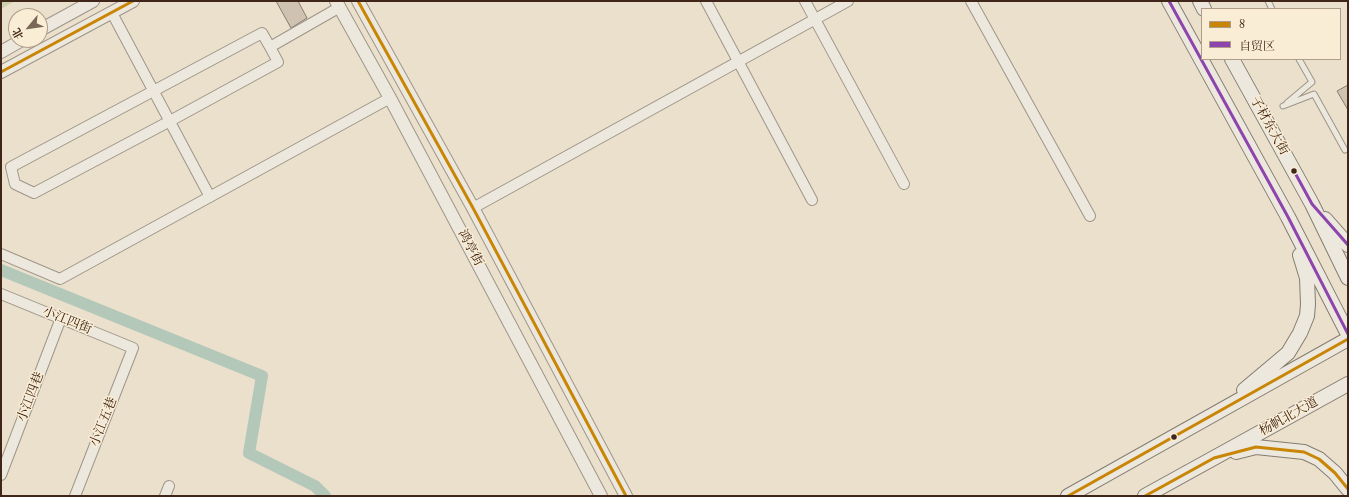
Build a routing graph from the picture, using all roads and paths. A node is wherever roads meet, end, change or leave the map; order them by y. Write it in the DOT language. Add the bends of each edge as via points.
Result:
graph roads {
  1 [pos="93,1"];
  2 [pos="133,1"];
  3 [pos="358,1"];
  4 [pos="706,1"];
  5 [pos="805,1"];
  6 [pos="848,1"];
  7 [pos="972,1"];
  8 [pos="1169,1"];
  9 [pos="338,4"];
  10 [pos="112,12"];
  11 [pos="815,19"];
  12 [pos="48,26"];
  13 [pos="270,47"];
  14 [pos="1201,59"];
  15 [pos="1202,60"];
  16 [pos="1233,60"];
  17 [pos="1300,60"];
  18 [pos="738,62"];
  19 [pos="1,72"];
  20 [pos="154,91"];
  21 [pos="390,98"];
  22 [pos="170,121"];
  23 [pos="1345,150"];
  24 [pos="904,184"];
  25 [pos="210,197"];
  26 [pos="812,200"];
  27 [pos="1312,204"];
  28 [pos="473,208"];
  29 [pos="1090,216"];
  30 [pos="1288,217"];
  31 [pos="1348,246"];
  32 [pos="1,254"];
  33 [pos="1348,278"];
  34 [pos="1,294"];
  35 [pos="61,318"];
  36 [pos="1348,334"];
  37 [pos="1348,339"];
  38 [pos="133,348"];
  39 [pos="1348,384"];
  40 [pos="1218,412"];
  41 [pos="1214,458"];
  42 [pos="1,475"];
  43 [pos="169,486"];
  44 [pos="1348,489"];
  45 [pos="75,496"];
  46 [pos="165,496"];
  47 [pos="602,496"];
  48 [pos="626,496"];
  49 [pos="1068,496"];
  50 [pos="1145,496"];
  1 -- 12 [label="street"];
  2 -- 10 [label="street"];
  3 -- 28 [label="street, 鸿亭街"];
  4 -- 18 [label="street"];
  5 -- 11 [label="street"];
  6 -- 11 [label="street"];
  7 -- 29 [label="street"];
  8 -- 14 [label="main road, 子材东大街"];
  9 -- 13 [label="street"];
  9 -- 21 [label="street, 鸿亭街"];
  10 -- 19 [label="street"];
  10 -- 20 [label="street"];
  11 -- 18 [label="street"];
  11 -- 24 [label="street"];
  13 -- 20 [label="street" via="262,32"];
  13 -- 22 [label="street" via="278,62"];
  15 -- 30 [label="main road, 子材东大街"];
  16 -- 27 [label="main road, 子材东大街"];
  17 -- 23 [label="lane" via="1312,82 1283,106 1314,94"];
  18 -- 26 [label="street"];
  18 -- 28 [label="street"];
  20 -- 22 [label="street"];
  20 -- 22 [label="street" via="11,168 15,184 34,193"];
  21 -- 25 [label="street"];
  21 -- 47 [label="street, 鸿亭街"];
  22 -- 25 [label="street"];
  25 -- 32 [label="street" via="60,279"];
  27 -- 31 [label="main road"];
  27 -- 33 [label="main road, 子材东大街"];
  28 -- 48 [label="street, 鸿亭街"];
  30 -- 36 [label="main road, 子材东大街"];
  30 -- 40 [label="main road" via="1307,278 1307,316 1288,353"];
  34 -- 35 [label="street, 小江四街"];
  35 -- 38 [label="street, 小江四街"];
  35 -- 42 [label="street, 小江四巷"];
  37 -- 40 [label="main road"];
  38 -- 45 [label="street, 小江五巷"];
  39 -- 41 [label="main road, 杨帆北大道"];
  40 -- 49 [label="main road"];
  41 -- 44 [label="main road" via="1256,447 1304,452 1319,459"];
  41 -- 50 [label="main road, 杨帆北大道"];
  43 -- 46 [label="street"];
}
